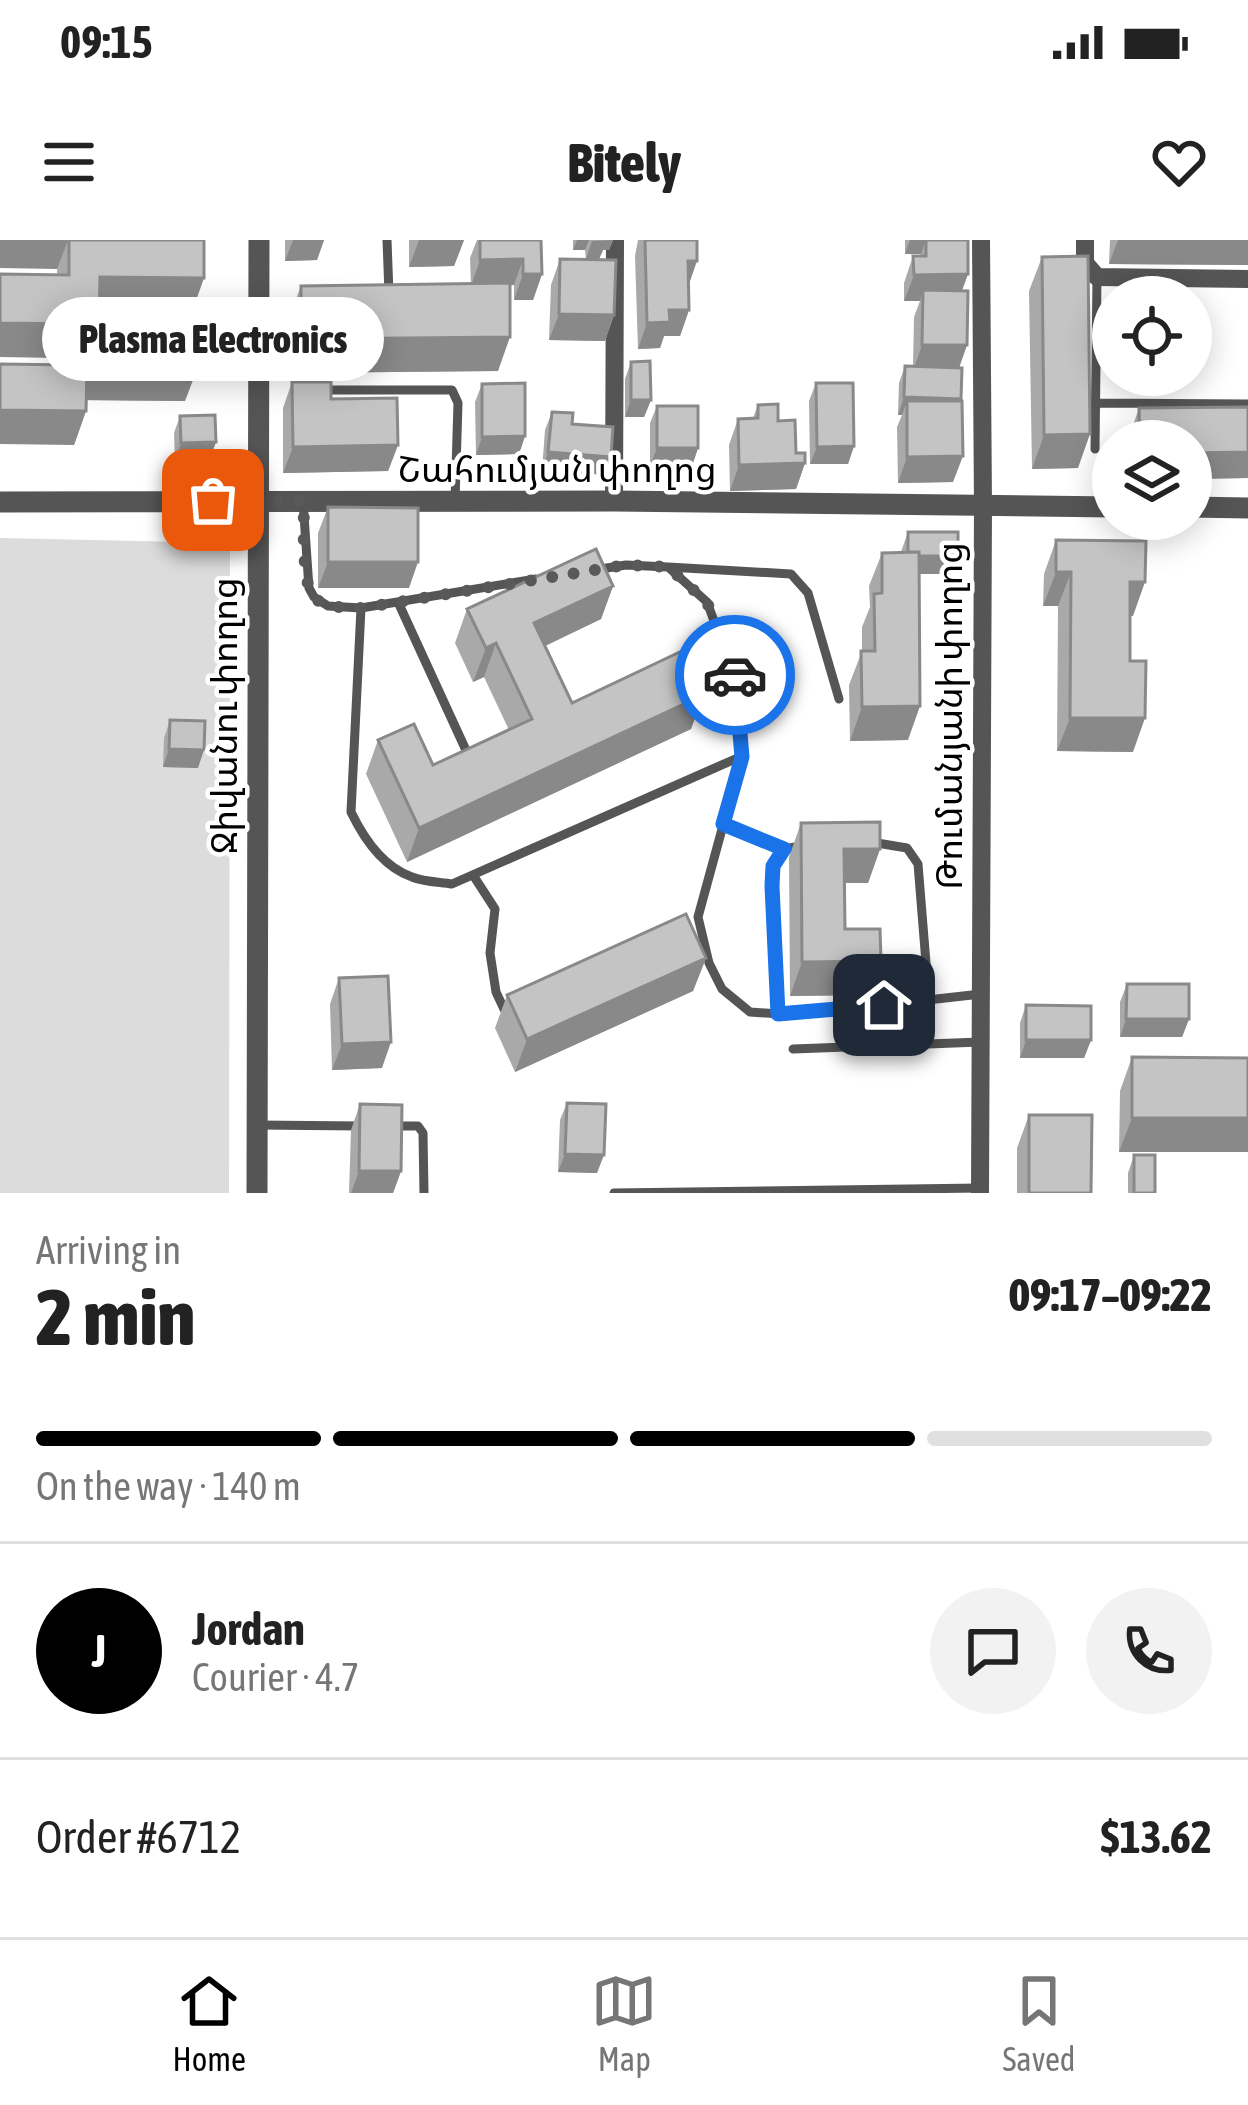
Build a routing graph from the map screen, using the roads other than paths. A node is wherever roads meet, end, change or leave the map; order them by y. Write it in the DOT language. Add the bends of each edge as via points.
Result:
graph roads {
  1 [pos="259,240"];
  2 [pos="387,240"];
  3 [pos="615,240"];
  4 [pos="981,240"];
  5 [pos="1085,240"];
  6 [pos="1096,276"];
  7 [pos="1212,279"];
  8 [pos="1248,279"];
  9 [pos="389,294"];
  10 [pos="313,389"];
  11 [pos="1096,396"];
  12 [pos="1096,403"];
  13 [pos="1248,404"];
  14 [pos="1096,420"];
  15 [pos="257,500"];
  16 [pos="304,501"];
  17 [pos="455,501"];
  18 [pos="614,501"];
  19 [pos="0,502"];
  20 [pos="983,506"];
  21 [pos="1092,507"];
  22 [pos="1212,508"];
  23 [pos="1248,508"];
  24 [pos="668,567"];
  25 [pos="580,572"];
  26 [pos="557,576"];
  27 [pos="398,602"];
  28 [pos="361,608"];
  29 [pos="839,699"];
  30 [pos="742,757"];
  31 [pos="470,759"];
  32 [pos="723,824"];
  33 [pos="858,842"];
  34 [pos="811,844"];
  35 [pos="784,849"];
  36 [pos="472,875"];
  37 [pos="698,917"];
  38 [pos="678,928"];
  39 [pos="981,994"];
  40 [pos="929,1000"];
  41 [pos="523,1012"];
  42 [pos="778,1014"];
  43 [pos="981,1042"];
  44 [pos="794,1049"];
  45 [pos="256,1125"];
  46 [pos="980,1191"];
  47 [pos="257,1193"];
  48 [pos="424,1193"];
  49 [pos="614,1193"];
  1 -- 15 [label="street, Ջիվանու փողոց"];
  2 -- 9 [label="lane"];
  3 -- 18 [label="street"];
  4 -- 20 [label="street, Թումանյանի փողոց"];
  5 -- 6 [label="street" via="1085,262"];
  7 -- 8 [label="street"];
  10 -- 17 [label="lane" via="452,390"];
  11 -- 12 [label="lane"];
  12 -- 13 [label="lane"];
  12 -- 14 [label="lane"];
  15 -- 16 [label="street, Շահումյան փողոց"];
  15 -- 19 [label="street, Շահումյան փողոց"];
  15 -- 45 [label="street, Ջիվանու փողոց"];
  16 -- 17 [label="street, Շահումյան փողոց"];
  16 -- 28 [label="lane" via="314,597"];
  17 -- 18 [label="street, Շահումյան փողոց"];
  18 -- 20 [label="street, Շահումյան փողոց"];
  20 -- 21 [label="street, Շահումյան փողոց"];
  20 -- 39 [label="street, Թումանյանի փողոց"];
  22 -- 23 [label="street"];
  24 -- 25 [label="lane"];
  24 -- 29 [label="lane" via="791,574 808,593"];
  24 -- 30 [label="lane" via="707,602 736,680"];
  26 -- 27 [label="lane"];
  27 -- 28 [label="lane"];
  27 -- 31 [label="lane"];
  28 -- 36 [label="lane" via="351,812 380,857 411,877 452,884"];
  30 -- 32 [label="lane"];
  30 -- 36 [label="lane"];
  32 -- 35 [label="lane"];
  32 -- 37 [label="lane"];
  33 -- 40 [label="lane" via="907,848 918,864"];
  34 -- 35 [label="lane"];
  35 -- 42 [label="lane" via="772,886"];
  36 -- 41 [label="lane" via="495,909 496,992 504,1009"];
  37 -- 38 [label="lane"];
  37 -- 42 [label="lane" via="722,989 750,1012"];
  39 -- 40 [label="lane"];
  39 -- 43 [label="street, Թումանյանի փողոց"];
  40 -- 42 [label="lane"];
  43 -- 44 [label="lane"];
  43 -- 46 [label="street, Թումանյանի փողոց"];
  45 -- 47 [label="street, Ջիվանու փողոց"];
  45 -- 48 [label="lane" via="418,1126"];
  46 -- 49 [label="lane"];
}
